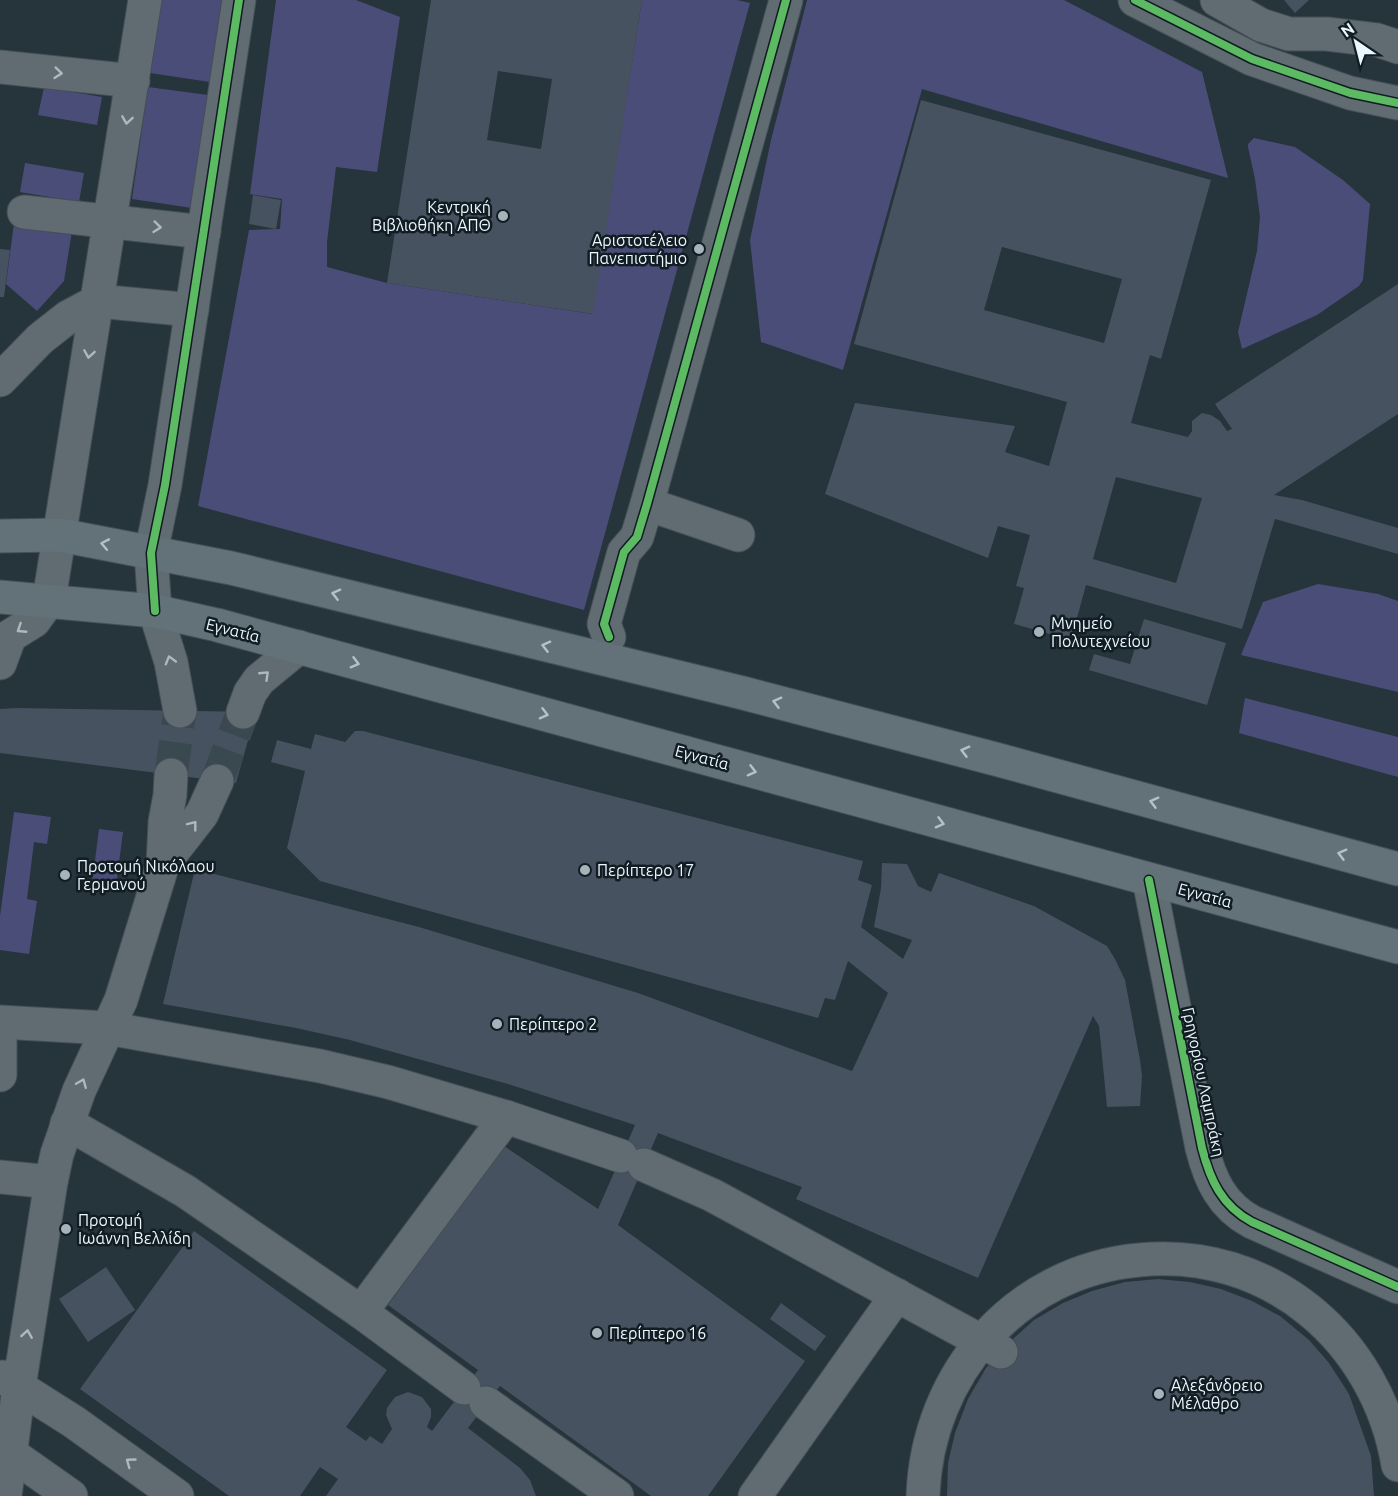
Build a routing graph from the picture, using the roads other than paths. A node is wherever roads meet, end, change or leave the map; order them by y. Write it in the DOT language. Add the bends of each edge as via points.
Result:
graph roads {
  1 [pos="145,0"];
  2 [pos="239,0"];
  3 [pos="786,0"];
  4 [pos="1135,0"];
  5 [pos="1217,0"];
  6 [pos="1398,47"];
  7 [pos="0,67"];
  8 [pos="133,81"];
  9 [pos="1398,103"];
  10 [pos="24,212"];
  11 [pos="110,222"];
  12 [pos="204,232"];
  13 [pos="98,301"];
  14 [pos="192,309"];
  15 [pos="0,380"];
  16 [pos="647,504"];
  17 [pos="738,535"];
  18 [pos="0,536"];
  19 [pos="60,536"];
  20 [pos="151,553"];
  21 [pos="0,597"];
  22 [pos="50,600"];
  23 [pos="154,611"];
  24 [pos="299,647"];
  25 [pos="606,648"];
  26 [pos="0,663"];
  27 [pos="180,711"];
  28 [pos="243,712"];
  29 [pos="171,775"];
  30 [pos="217,781"];
  31 [pos="163,864"];
  32 [pos="1398,869"];
  33 [pos="1149,880"];
  34 [pos="1398,947"];
  35 [pos="0,1022"];
  36 [pos="107,1028"];
  37 [pos="0,1038"];
  38 [pos="0,1075"];
  39 [pos="506,1117"];
  40 [pos="67,1123"];
  41 [pos="0,1177"];
  42 [pos="51,1182"];
  43 [pos="1398,1287"];
  44 [pos="897,1294"];
  45 [pos="361,1312"];
  46 [pos="991,1346"];
  47 [pos="10,1381"];
  48 [pos="1392,1408"];
  49 [pos="6,1450"];
  50 [pos="1398,1465"];
  51 [pos="5,1496"];
  52 [pos="71,1496"];
  53 [pos="177,1496"];
  54 [pos="617,1496"];
  55 [pos="755,1496"];
  56 [pos="923,1496"];
  1 -- 8 [label="street"];
  2 -- 12 [label="street"];
  3 -- 16 [label="street"];
  4 -- 9 [label="street" via="1252,59 1350,93"];
  5 -- 6 [label="street" via="1261,26 1289,34 1327,34 1377,40"];
  7 -- 8 [label="street, one-way"];
  8 -- 11 [label="street, one-way"];
  10 -- 11 [label="street"];
  11 -- 12 [label="street, one-way"];
  11 -- 13 [label="street"];
  12 -- 14 [label="street"];
  13 -- 14 [label="street"];
  13 -- 15 [label="street" via="68,317 40,339"];
  13 -- 19 [label="street, one-way"];
  14 -- 20 [label="street"];
  16 -- 17 [label="street"];
  16 -- 25 [label="street" via="637,537 624,552 604,624"];
  18 -- 19 [label="main road"];
  20 -- 19 [label="main road, one-way"];
  19 -- 22 [label="street"];
  20 -- 23 [label="street"];
  25 -- 20 [label="main road, one-way"];
  21 -- 22 [label="main road, Εγνατία"];
  22 -- 23 [label="main road, Εγνατία"];
  22 -- 26 [label="street, one-way" via="34,621 10,636"];
  23 -- 24 [label="main road, Εγνατία"];
  27 -- 23 [label="street, one-way" via="171,662"];
  28 -- 24 [label="street, one-way" via="259,680"];
  24 -- 33 [label="main road, Εγνατία, one-way"];
  32 -- 25 [label="main road, one-way" via="743,693"];
  29 -- 31 [label="street"];
  31 -- 30 [label="street, one-way" via="202,814"];
  31 -- 36 [label="street" via="121,1000"];
  33 -- 34 [label="main road, Εγνατία"];
  33 -- 43 [label="street, Γρηγορίου Λαμπράκη" via="1202,1148 1221,1196 1252,1222"];
  35 -- 36 [label="street"];
  36 -- 39 [label="street" via="320,1066"];
  40 -- 36 [label="street, one-way"];
  37 -- 38 [label="street"];
  39 -- 44 [label="street" via="632,1161 712,1196"];
  39 -- 45 [label="street"];
  40 -- 42 [label="street"];
  40 -- 45 [label="street" via="185,1191"];
  41 -- 42 [label="street"];
  47 -- 42 [label="street, one-way"];
  44 -- 46 [label="street"];
  44 -- 55 [label="street"];
  45 -- 54 [label="street"];
  46 -- 48 [label="street" via="1025,1302 1080,1274 1139,1260 1201,1262 1241,1272 1297,1300 1330,1327"];
  46 -- 56 [label="street" via="951,1385 941,1407 927,1455"];
  47 -- 49 [label="street"];
  53 -- 47 [label="street, one-way"];
  48 -- 50 [label="street"];
  49 -- 51 [label="street"];
  49 -- 52 [label="street"];
}
